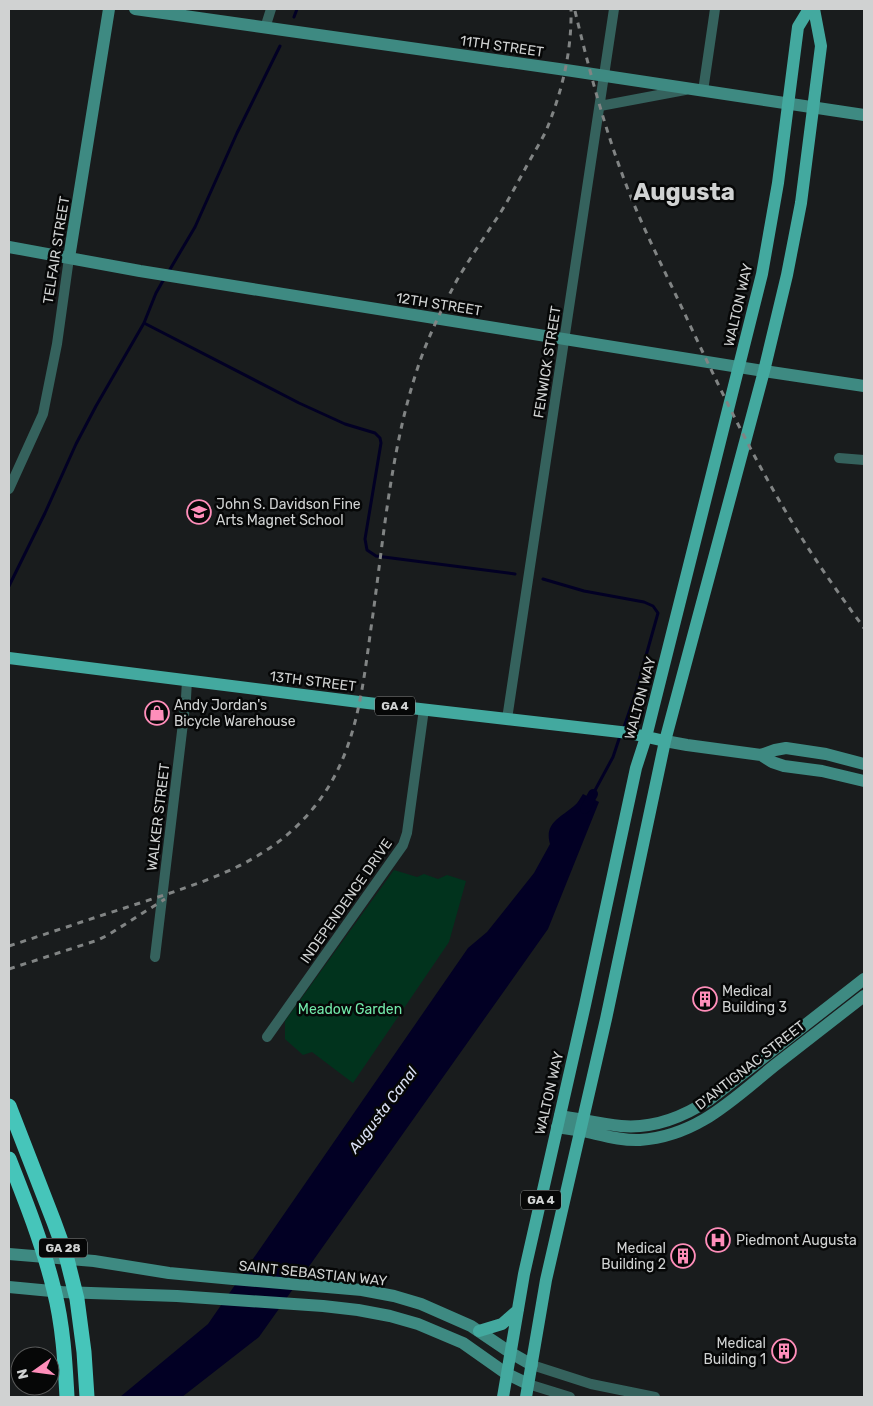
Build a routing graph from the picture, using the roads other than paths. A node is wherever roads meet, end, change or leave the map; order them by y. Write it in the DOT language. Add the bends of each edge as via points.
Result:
graph roads {
  1 [pos="109,9"];
  2 [pos="135,9"];
  3 [pos="271,9"];
  4 [pos="614,9"];
  5 [pos="715,9"];
  6 [pos="809,9"];
  7 [pos="814,9"];
  8 [pos="265,28"];
  9 [pos="604,76"];
  10 [pos="689,89"];
  11 [pos="703,91"];
  12 [pos="788,104"];
  13 [pos="600,106"];
  14 [pos="813,108"];
  15 [pos="864,115"];
  16 [pos="9,247"];
  17 [pos="69,258"];
  18 [pos="564,339"];
  19 [pos="738,367"];
  20 [pos="764,371"];
  21 [pos="864,386"];
  22 [pos="839,458"];
  23 [pos="864,460"];
  24 [pos="9,489"];
  25 [pos="9,658"];
  26 [pos="187,680"];
  27 [pos="424,709"];
  28 [pos="507,719"];
  29 [pos="646,737"];
  30 [pos="665,741"];
  31 [pos="761,755"];
  32 [pos="864,764"];
  33 [pos="864,781"];
  34 [pos="155,957"];
  35 [pos="864,979"];
  36 [pos="864,996"];
  37 [pos="267,1037"];
  38 [pos="9,1106"];
  39 [pos="558,1122"];
  40 [pos="582,1125"];
  41 [pos="9,1159"];
  42 [pos="9,1254"];
  43 [pos="9,1287"];
  44 [pos="518,1310"];
  45 [pos="475,1329"];
  46 [pos="511,1353"];
  47 [pos="532,1365"];
  48 [pos="507,1374"];
  49 [pos="528,1384"];
  50 [pos="67,1397"];
  51 [pos="87,1397"];
  52 [pos="503,1397"];
  53 [pos="526,1397"];
  54 [pos="570,1397"];
  55 [pos="655,1397"];
  1 -- 17 [label="main road, TELFAIR STREET"];
  2 -- 8 [label="main road, 11TH STREET"];
  3 -- 8 [label="street"];
  4 -- 9 [label="street, FENWICK STREET"];
  5 -- 11 [label="street"];
  6 -- 12 [label="main road, WALTON WAY" via="798,27"];
  7 -- 14 [label="main road" via="820,46"];
  8 -- 9 [label="main road, 11TH STREET"];
  9 -- 10 [label="main road, 11TH STREET"];
  9 -- 13 [label="street, FENWICK STREET"];
  10 -- 11 [label="main road, 11TH STREET"];
  10 -- 13 [label="street"];
  11 -- 12 [label="main road, 11TH STREET"];
  12 -- 14 [label="main road, 11TH STREET"];
  12 -- 19 [label="main road, WALTON WAY" via="762,274"];
  13 -- 18 [label="street, FENWICK STREET"];
  14 -- 15 [label="main road, 11TH STREET"];
  14 -- 20 [label="main road" via="795,239"];
  16 -- 17 [label="main road, 12TH STREET"];
  17 -- 18 [label="main road, 12TH STREET"];
  17 -- 24 [label="street, TELFAIR STREET" via="43,414"];
  18 -- 19 [label="main road, 12TH STREET"];
  18 -- 28 [label="street, FENWICK STREET"];
  19 -- 20 [label="main road, 12TH STREET"];
  19 -- 29 [label="main road, WALTON WAY"];
  20 -- 21 [label="main road, 12TH STREET"];
  20 -- 30 [label="main road"];
  22 -- 23 [label="street"];
  25 -- 26 [label="main road, 13TH STREET / GA 4"];
  26 -- 27 [label="main road, 13TH STREET / GA 4"];
  26 -- 34 [label="street, WALKER STREET"];
  27 -- 28 [label="main road, 13TH STREET / GA 4"];
  27 -- 37 [label="street, INDEPENDENCE DRIVE" via="403,845"];
  28 -- 29 [label="main road, 13TH STREET / GA 4"];
  29 -- 30 [label="main road, 13TH STREET / GA 4"];
  29 -- 39 [label="main road, WALTON WAY / GA 4" via="636,768"];
  30 -- 31 [label="main road, 13TH STREET"];
  30 -- 40 [label="main road, GA 4"];
  31 -- 32 [label="main road, 13TH STREET" via="786,748"];
  31 -- 33 [label="main road, 13TH STREET" via="784,766"];
  35 -- 40 [label="main road, D'ANTIGNAC STREET" via="694,1110 650,1125"];
  36 -- 40 [label="main road, D'ANTIGNAC STREET" via="720,1110 691,1127 640,1140 614,1138"];
  38 -- 51 [label="highway, GA 28, bridge" via="66,1255 78,1299"];
  39 -- 40 [label="main road, D'ANTIGNAC STREET"];
  39 -- 44 [label="main road, WALTON WAY / GA 4"];
  40 -- 47 [label="main road, GA 4" via="546,1280"];
  41 -- 50 [label="highway, GA 28, bridge" via="55,1292 64,1348"];
  42 -- 45 [label="main road, SAINT SEBASTIAN WAY, bridge" via="94,1261 169,1273 362,1290 420,1304"];
  43 -- 48 [label="main road, bridge" via="358,1310 418,1324 462,1343"];
  44 -- 45 [label="main road" via="502,1324"];
  44 -- 46 [label="main road, WALTON WAY / GA 4"];
  45 -- 46 [label="main road, SAINT SEBASTIAN WAY"];
  46 -- 47 [label="main road, SAINT SEBASTIAN WAY"];
  46 -- 48 [label="main road, WALTON WAY / GA 4"];
  47 -- 49 [label="main road, GA 4"];
  47 -- 55 [label="street, SAINT SEBASTIAN WAY" via="591,1384"];
  48 -- 49 [label="main road"];
  48 -- 52 [label="main road, WALTON WAY / GA 4"];
  49 -- 53 [label="main road, GA 4"];
  49 -- 54 [label="street"];
}
